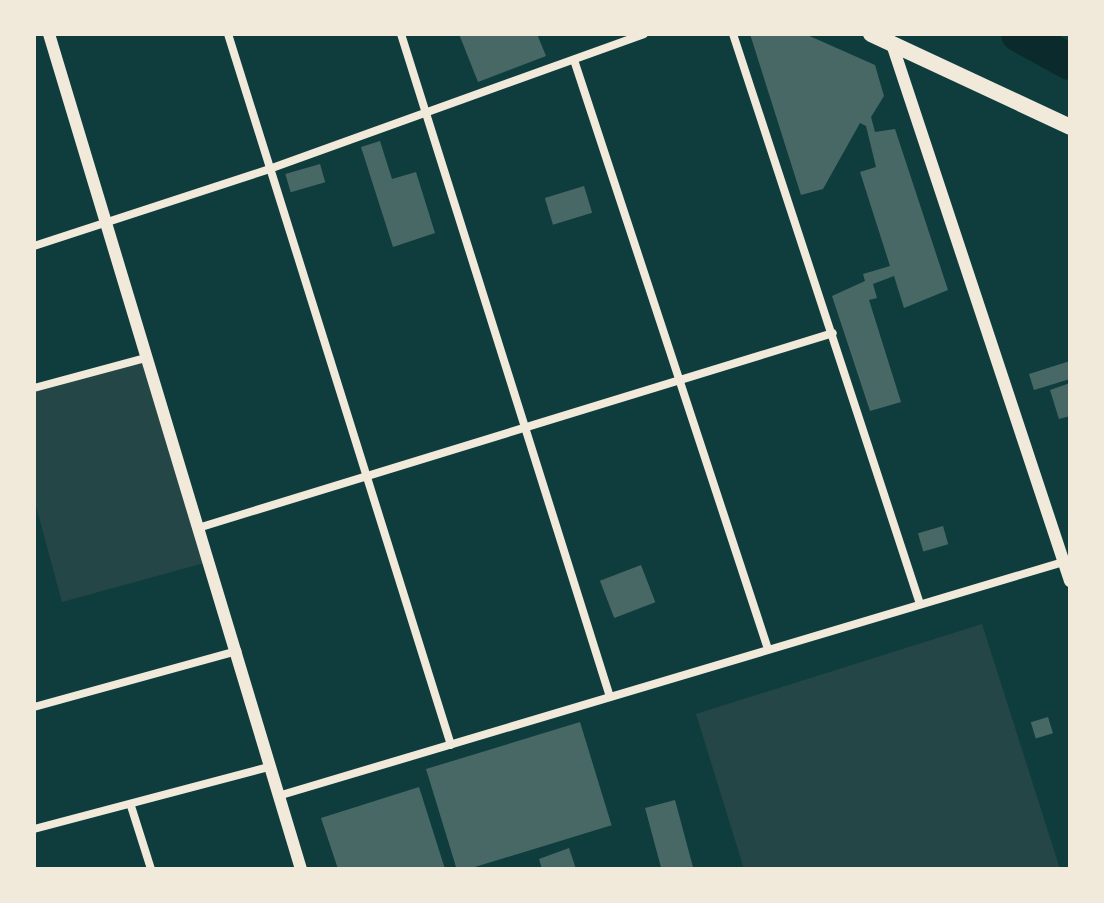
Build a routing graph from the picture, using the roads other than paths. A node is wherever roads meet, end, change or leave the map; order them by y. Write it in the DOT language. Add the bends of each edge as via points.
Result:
graph roads {
  1 [pos="49,34"];
  2 [pos="228,34"];
  3 [pos="401,34"];
  4 [pos="644,34"];
  5 [pos="733,34"];
  6 [pos="871,34"];
  7 [pos="890,39"];
  8 [pos="574,60"];
  9 [pos="426,111"];
  10 [pos="1070,127"];
  11 [pos="272,168"];
  12 [pos="106,225"];
  13 [pos="34,246"];
  14 [pos="833,333"];
  15 [pos="145,358"];
  16 [pos="679,379"];
  17 [pos="34,388"];
  18 [pos="524,427"];
  19 [pos="366,474"];
  20 [pos="198,528"];
  21 [pos="1067,561"];
  22 [pos="1070,581"];
  23 [pos="920,604"];
  24 [pos="768,649"];
  25 [pos="237,651"];
  26 [pos="610,697"];
  27 [pos="34,707"];
  28 [pos="451,745"];
  29 [pos="269,767"];
  30 [pos="278,796"];
  31 [pos="131,806"];
  32 [pos="34,829"];
  33 [pos="151,869"];
  34 [pos="301,869"];
  1 -- 12 [label="street"];
  2 -- 11 [label="street"];
  3 -- 9 [label="street"];
  4 -- 8 [label="street"];
  5 -- 14 [label="street"];
  6 -- 7 [label="main road"];
  7 -- 10 [label="main road"];
  7 -- 21 [label="street"];
  8 -- 9 [label="street"];
  8 -- 16 [label="street"];
  9 -- 11 [label="street"];
  9 -- 18 [label="street"];
  11 -- 12 [label="street"];
  11 -- 19 [label="street"];
  12 -- 13 [label="street"];
  12 -- 15 [label="street"];
  14 -- 16 [label="street"];
  14 -- 23 [label="street"];
  15 -- 17 [label="street"];
  15 -- 20 [label="street"];
  16 -- 18 [label="street"];
  16 -- 24 [label="street"];
  18 -- 19 [label="street"];
  18 -- 26 [label="street"];
  19 -- 20 [label="street"];
  19 -- 28 [label="street"];
  20 -- 25 [label="street"];
  21 -- 22 [label="street"];
  21 -- 23 [label="street"];
  23 -- 24 [label="street"];
  24 -- 26 [label="street"];
  25 -- 27 [label="street"];
  25 -- 29 [label="street"];
  26 -- 28 [label="street"];
  28 -- 30 [label="street"];
  29 -- 30 [label="street"];
  29 -- 31 [label="street"];
  30 -- 34 [label="street"];
  31 -- 32 [label="street"];
  31 -- 33 [label="street"];
}
